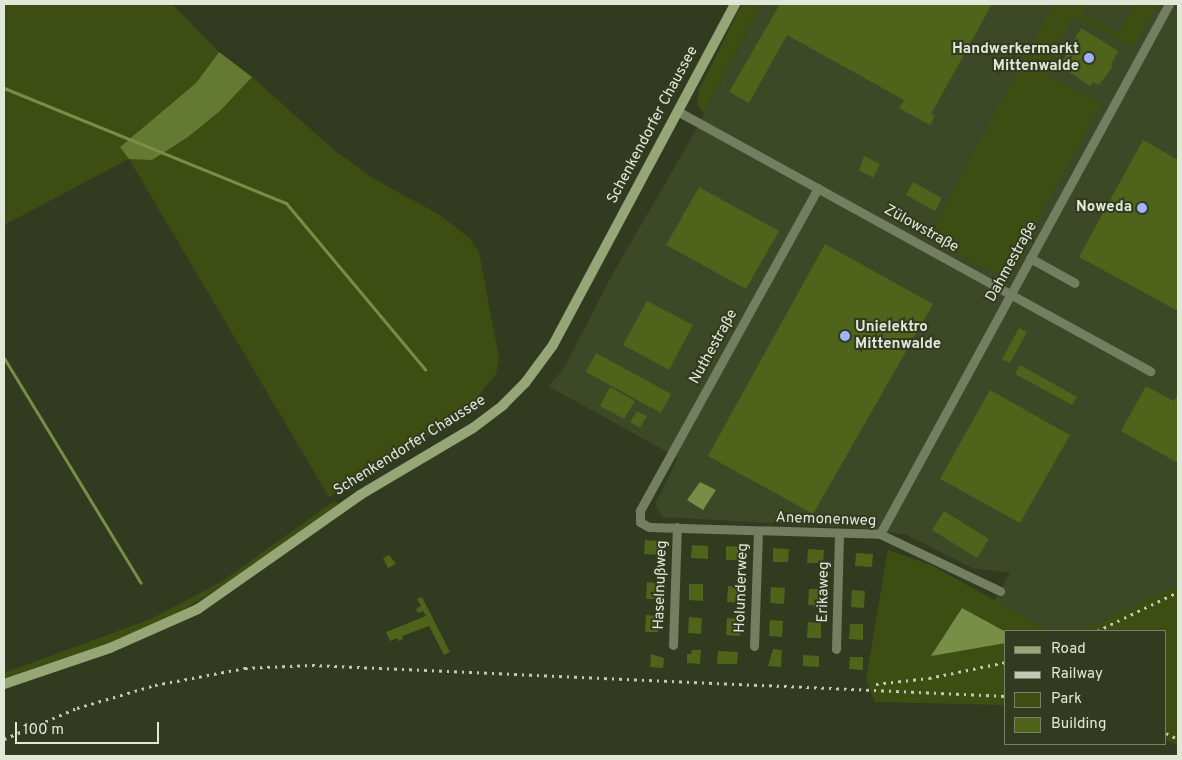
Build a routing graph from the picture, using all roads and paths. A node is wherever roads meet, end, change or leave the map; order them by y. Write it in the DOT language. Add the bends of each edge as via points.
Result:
graph roads {
  1 [pos="734,4"];
  2 [pos="1169,4"];
  3 [pos="679,112"];
  4 [pos="818,188"];
  5 [pos="1030,258"];
  6 [pos="1075,283"];
  7 [pos="1010,294"];
  8 [pos="1150,371"];
  9 [pos="640,522"];
  10 [pos="677,527"];
  11 [pos="758,531"];
  12 [pos="839,534"];
  13 [pos="880,534"];
  14 [pos="1000,591"];
  15 [pos="673,645"];
  16 [pos="754,646"];
  17 [pos="836,649"];
  18 [pos="4,684"];
  1 -- 3 [label="main road, Schenkendorfer Chaussee"];
  2 -- 5 [label="street, Dahmestraße"];
  3 -- 4 [label="street, Zülowstraße"];
  3 -- 18 [label="main road, Schenkendorfer Chaussee" via="553,345 525,383 503,405 473,428 354,499 198,609 110,648"];
  4 -- 7 [label="street, Zülowstraße"];
  4 -- 9 [label="street, Nuthestraße" via="640,511"];
  5 -- 6 [label="street"];
  5 -- 7 [label="street, Dahmestraße"];
  7 -- 8 [label="street, Zülowstraße"];
  7 -- 13 [label="street, Dahmestraße"];
  9 -- 10 [label="street, Anemonenweg" via="649,527"];
  10 -- 11 [label="street, Anemonenweg"];
  10 -- 15 [label="street, Haselnußweg"];
  11 -- 12 [label="street, Anemonenweg"];
  11 -- 16 [label="street, Holunderweg"];
  12 -- 13 [label="street, Anemonenweg"];
  12 -- 17 [label="street, Erikaweg"];
  13 -- 14 [label="street, Anemonenweg"];
}
